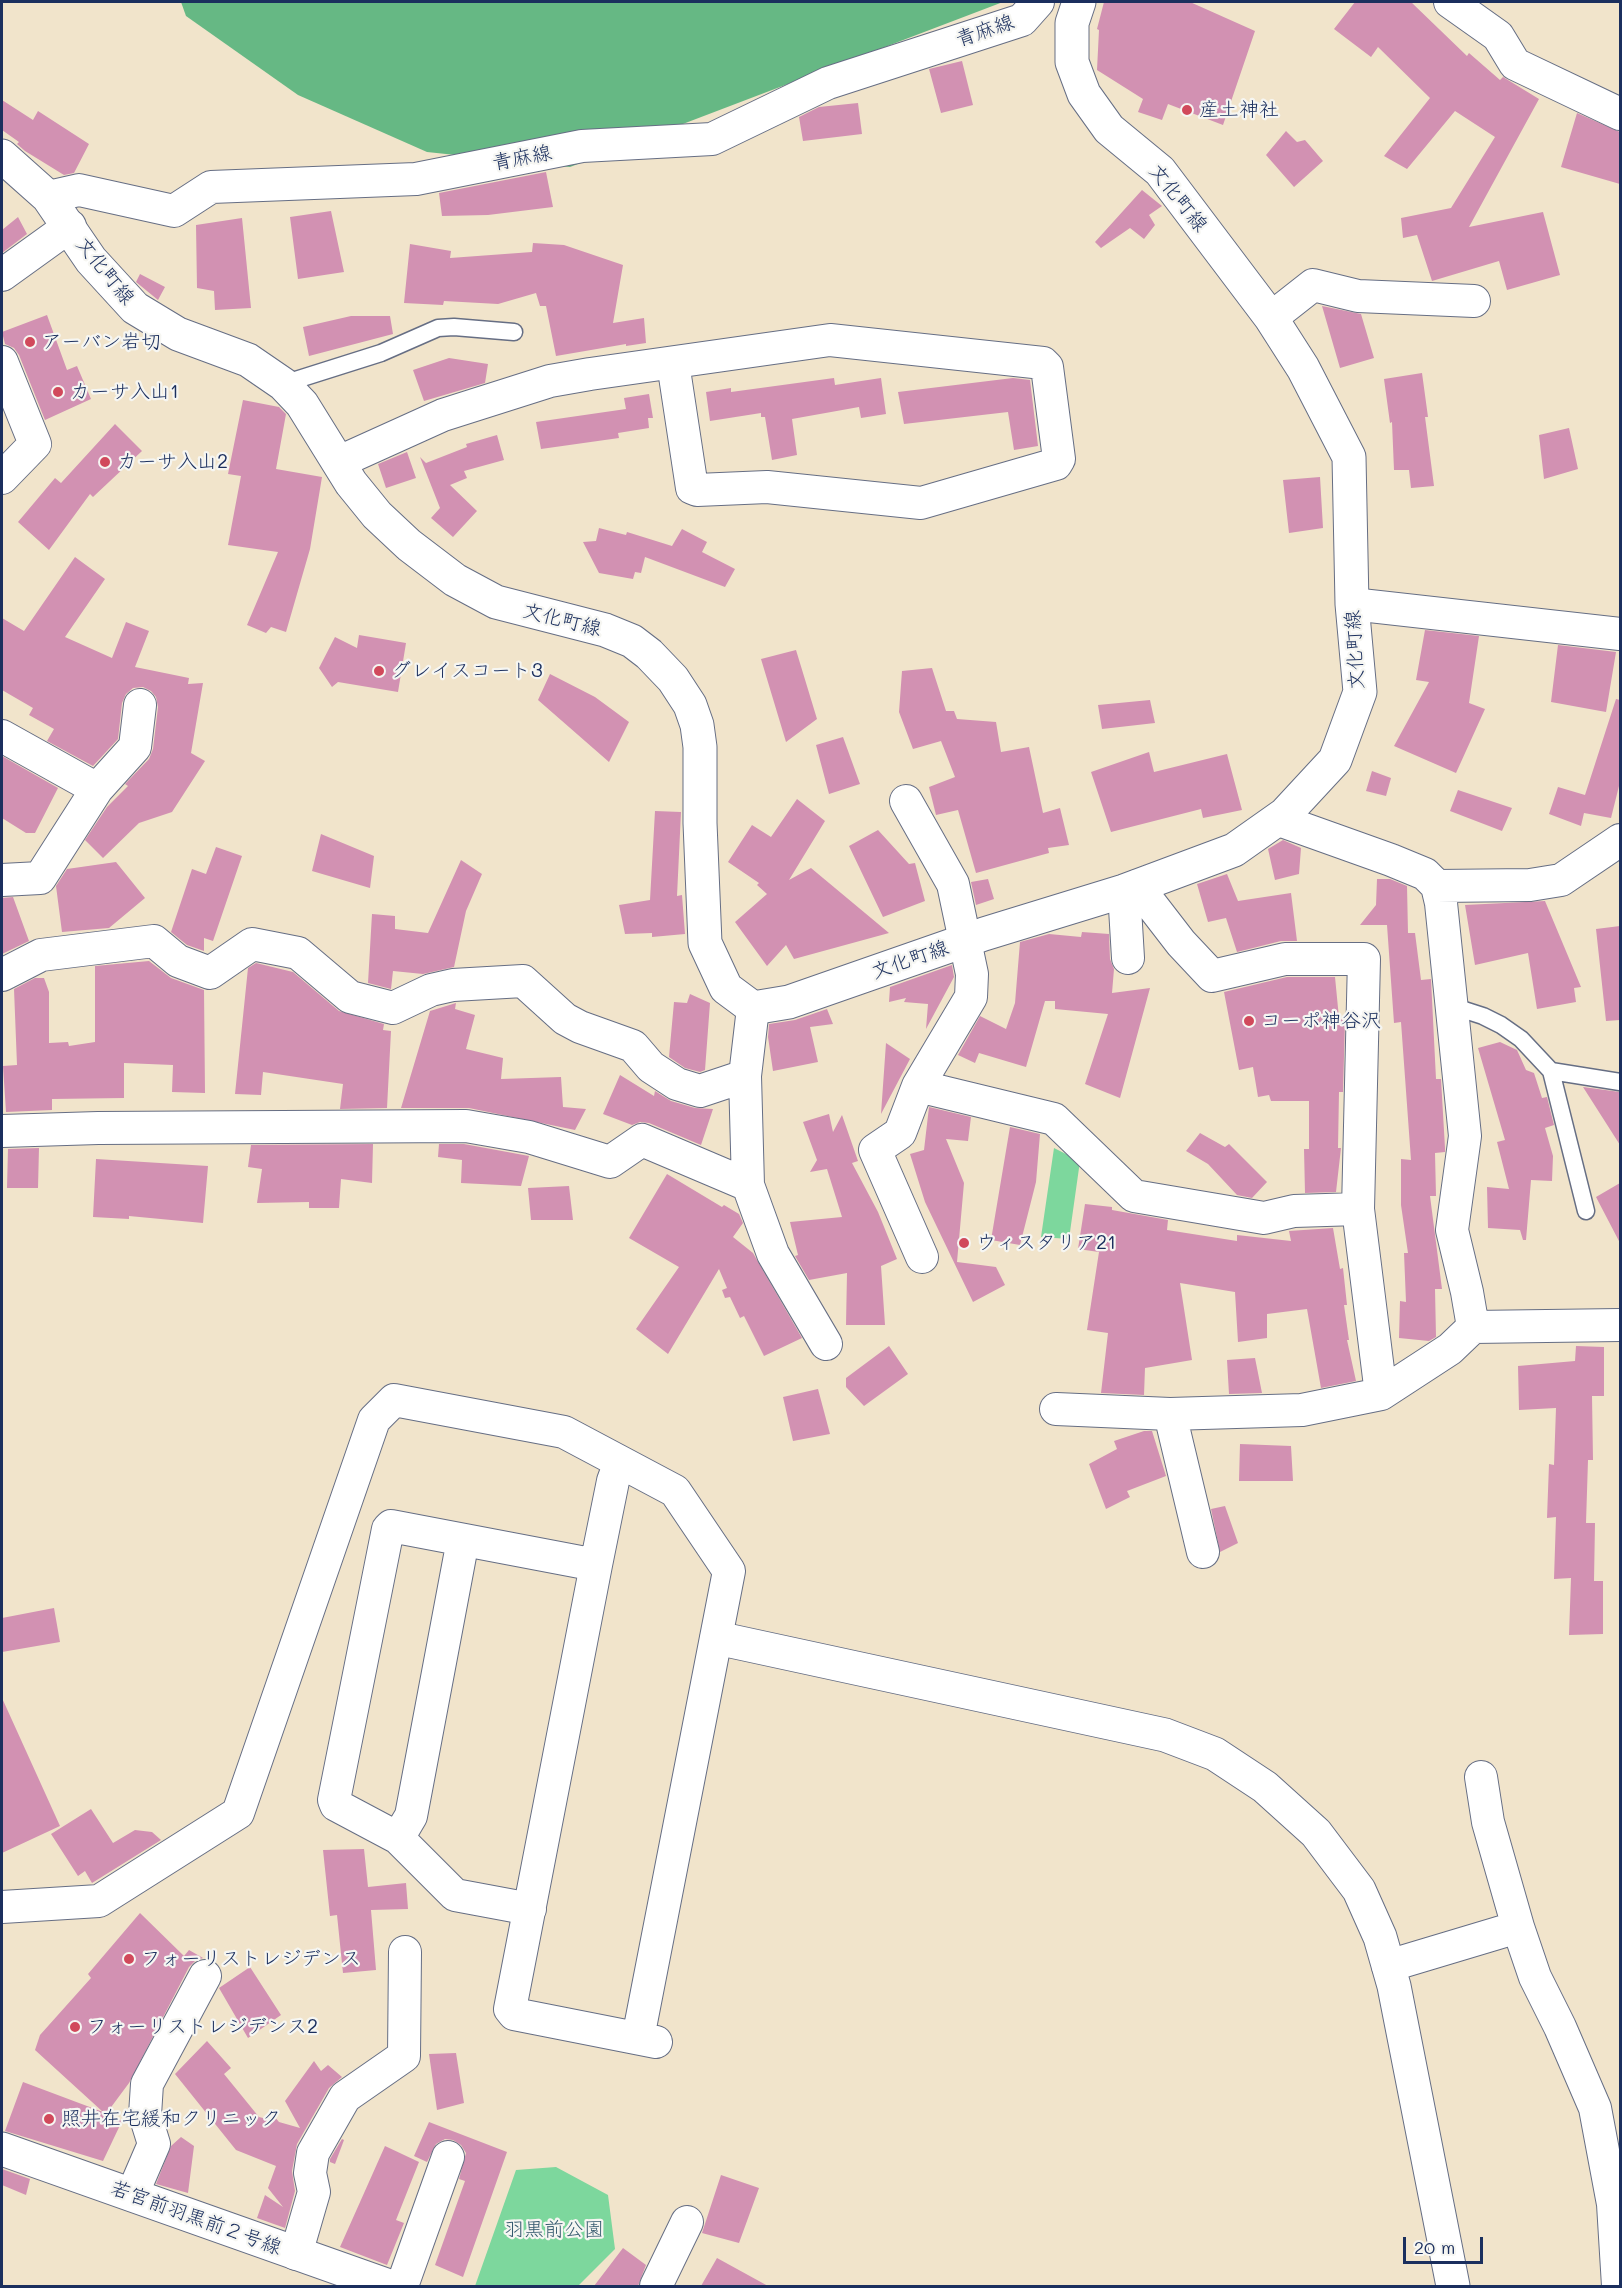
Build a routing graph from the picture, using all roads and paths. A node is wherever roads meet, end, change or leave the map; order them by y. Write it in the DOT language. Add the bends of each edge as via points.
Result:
graph roads {
  1 [pos="1038,2"];
  2 [pos="1079,2"];
  3 [pos="1450,2"];
  4 [pos="1620,114"];
  5 [pos="2,156"];
  6 [pos="48,198"];
  7 [pos="70,226"];
  8 [pos="2,275"];
  9 [pos="1474,301"];
  10 [pos="1271,318"];
  11 [pos="514,332"];
  12 [pos="2,362"];
  13 [pos="673,363"];
  14 [pos="283,384"];
  15 [pos="339,462"];
  16 [pos="2,478"];
  17 [pos="1352,604"];
  18 [pos="1620,634"];
  19 [pos="140,705"];
  20 [pos="2,736"];
  21 [pos="97,789"];
  22 [pos="906,801"];
  23 [pos="1279,819"];
  24 [pos="1620,840"];
  25 [pos="2,880"];
  26 [pos="1437,886"];
  27 [pos="1131,888"];
  28 [pos="966,940"];
  29 [pos="1128,958"];
  30 [pos="2,975"];
  31 [pos="1452,1006"];
  32 [pos="753,1008"];
  33 [pos="1551,1071"];
  34 [pos="746,1076"];
  35 [pos="1620,1082"];
  36 [pos="918,1086"];
  37 [pos="2,1131"];
  38 [pos="748,1185"];
  39 [pos="1358,1209"];
  40 [pos="1586,1211"];
  41 [pos="922,1257"];
  42 [pos="1620,1325"];
  43 [pos="1473,1327"];
  44 [pos="826,1344"];
  45 [pos="1620,1347"];
  46 [pos="1381,1394"];
  47 [pos="1056,1409"];
  48 [pos="1170,1414"];
  49 [pos="620,1462"];
  50 [pos="464,1540"];
  51 [pos="1203,1552"];
  52 [pos="596,1565"];
  53 [pos="717,1638"];
  54 [pos="1481,1777"];
  55 [pos="398,1838"];
  56 [pos="2,1907"];
  57 [pos="530,1909"];
  58 [pos="1518,1928"];
  59 [pos="405,1952"];
  60 [pos="1388,1966"];
  61 [pos="205,1976"];
  62 [pos="2,2149"];
  63 [pos="448,2157"];
  64 [pos="132,2194"];
  65 [pos="687,2222"];
  66 [pos="296,2254"];
  67 [pos="389,2286"];
  68 [pos="402,2286"];
  69 [pos="656,2286"];
  70 [pos="1453,2286"];
  71 [pos="1618,2286"];
  1 -- 6 [label="street, 青麻線" via="1022,20 828,83 712,139 582,146 417,179 211,188 174,211 79,190"];
  2 -- 10 [label="street, 文化町線" via="1072,23 1072,62 1084,94 1108,129 1160,171"];
  3 -- 4 [label="street" via="1498,36 1515,64"];
  5 -- 6 [label="street"];
  6 -- 7 [label="street, 文化町線"];
  7 -- 8 [label="street"];
  7 -- 14 [label="street, 文化町線" via="117,291 152,320 248,360"];
  9 -- 10 [label="street" via="1358,296 1313,285"];
  10 -- 17 [label="street, 文化町線" via="1303,368 1349,457"];
  11 -- 14 [label="lane" via="438,328 381,352"];
  12 -- 16 [label="street" via="35,444"];
  13 -- 13 [label="street" via="830,340 1043,363 1047,366 1059,459 1056,464 921,503 767,487 697,490 692,488"];
  13 -- 15 [label="street" via="560,380 495,397 443,415"];
  14 -- 15 [label="street, 文化町線" via="302,404"];
  15 -- 32 [label="street, 文化町線" via="377,515 455,580 518,610 616,633 649,654 673,679 690,705 700,747 705,943 726,988"];
  17 -- 18 [label="street"];
  17 -- 23 [label="street, 文化町線" via="1360,692 1335,760"];
  19 -- 21 [label="street" via="135,747"];
  20 -- 21 [label="street"];
  21 -- 25 [label="street" via="39,878"];
  22 -- 28 [label="street" via="953,884"];
  23 -- 26 [label="street" via="1425,874"];
  23 -- 27 [label="street, 文化町線" via="1234,850"];
  24 -- 26 [label="street" via="1561,880 1530,885"];
  26 -- 31 [label="street"];
  27 -- 28 [label="street, 文化町線"];
  27 -- 29 [label="street"];
  27 -- 39 [label="street" via="1212,976 1285,959 1364,959"];
  28 -- 32 [label="street, 文化町線" via="789,1002"];
  28 -- 36 [label="street" via="972,974 971,997"];
  30 -- 34 [label="street" via="41,955 154,942 178,961 210,973 252,944 298,952 350,997 393,1008 431,990 453,985 523,981 565,1019 633,1046 651,1067 677,1084 700,1091"];
  31 -- 33 [label="lane" via="1501,1025"];
  31 -- 43 [label="street" via="1465,1136 1452,1230"];
  32 -- 34 [label="street"];
  33 -- 35 [label="lane"];
  33 -- 40 [label="lane"];
  34 -- 38 [label="street"];
  36 -- 39 [label="street" via="1054,1119 1134,1196 1264,1218 1294,1211"];
  36 -- 41 [label="street" via="900,1133 874,1150"];
  37 -- 38 [label="street" via="466,1126 529,1137 610,1162 642,1140"];
  38 -- 44 [label="street" via="773,1254"];
  39 -- 46 [label="street"];
  42 -- 43 [label="street"];
  42 -- 45 [label="street"];
  43 -- 46 [label="street" via="1450,1349"];
  46 -- 48 [label="street" via="1302,1410"];
  47 -- 48 [label="street"];
  48 -- 51 [label="street"];
  49 -- 52 [label="street"];
  49 -- 53 [label="street" via="675,1491 729,1571"];
  49 -- 56 [label="street" via="564,1432 394,1400 374,1420 238,1813 99,1901"];
  50 -- 52 [label="street"];
  50 -- 55 [label="street" via="411,1816"];
  50 -- 55 [label="street" via="388,1528 334,1800 336,1805"];
  52 -- 57 [label="street"];
  53 -- 57 [label="street" via="647,2040 514,2013 510,2009"];
  53 -- 60 [label="street" via="1165,1735 1215,1754 1265,1787 1316,1833 1359,1890"];
  54 -- 58 [label="street" via="1488,1822"];
  55 -- 57 [label="street" via="455,1894"];
  58 -- 60 [label="street"];
  58 -- 71 [label="street" via="1535,1977 1595,2108 1613,2204"];
  59 -- 66 [label="street" via="404,2056 345,2097 313,2153 310,2173 314,2192"];
  60 -- 70 [label="street"];
  61 -- 64 [label="street" via="147,2084 145,2115 154,2144"];
  62 -- 64 [label="street, 若宮前羽黒前２号線"];
  63 -- 68 [label="street"];
  64 -- 66 [label="street, 若宮前羽黒前２号線"];
  65 -- 69 [label="street"];
  66 -- 67 [label="street, 若宮前羽黒前２号線"];
}
